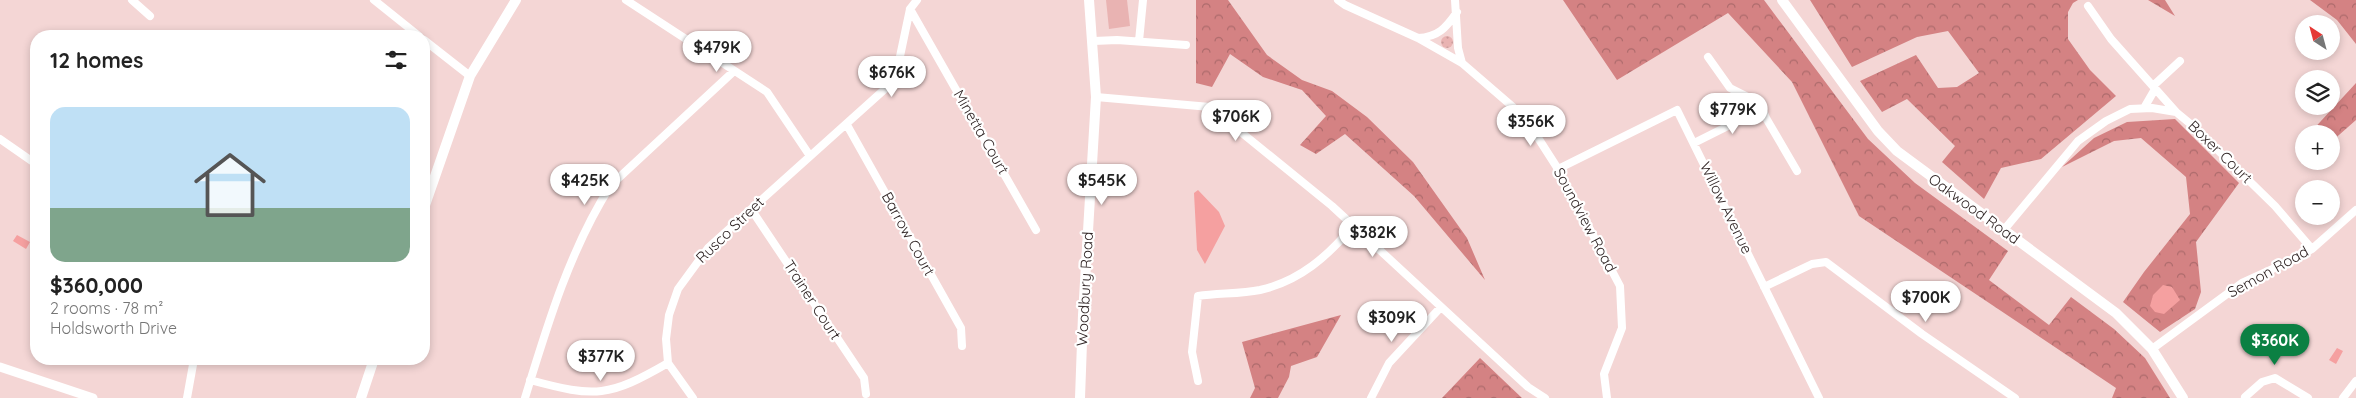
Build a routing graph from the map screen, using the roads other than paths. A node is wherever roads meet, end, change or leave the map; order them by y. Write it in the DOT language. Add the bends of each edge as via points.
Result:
graph roads {
  1 [pos="132,0"];
  2 [pos="374,0"];
  3 [pos="516,0"];
  4 [pos="626,0"];
  5 [pos="917,0"];
  6 [pos="1089,0"];
  7 [pos="1143,0"];
  8 [pos="1338,0"];
  9 [pos="1455,0"];
  10 [pos="1782,0"];
  11 [pos="2088,6"];
  12 [pos="910,9"];
  13 [pos="1457,12"];
  14 [pos="150,16"];
  15 [pos="412,30"];
  16 [pos="1418,38"];
  17 [pos="1094,41"];
  18 [pos="1139,41"];
  19 [pos="430,45"];
  20 [pos="1186,45"];
  21 [pos="1708,57"];
  22 [pos="2180,61"];
  23 [pos="1462,63"];
  24 [pos="734,71"];
  25 [pos="470,76"];
  26 [pos="2154,88"];
  27 [pos="1096,97"];
  28 [pos="1744,97"];
  29 [pos="2144,108"];
  30 [pos="2176,112"];
  31 [pos="847,125"];
  32 [pos="0,139"];
  33 [pos="1694,143"];
  34 [pos="810,156"];
  35 [pos="30,160"];
  36 [pos="1558,169"];
  37 [pos="1797,171"];
  38 [pos="430,191"];
  39 [pos="751,209"];
  40 [pos="2356,210"];
  41 [pos="1354,225"];
  42 [pos="1036,230"];
  43 [pos="2003,230"];
  44 [pos="2312,248"];
  45 [pos="1764,287"];
  46 [pos="1440,308"];
  47 [pos="962,346"];
  48 [pos="2152,349"];
  49 [pos="668,363"];
  50 [pos="193,365"];
  51 [pos="372,365"];
  52 [pos="0,368"];
  53 [pos="530,380"];
  54 [pos="1198,381"];
  55 [pos="2356,381"];
  56 [pos="866,394"];
  57 [pos="2245,397"];
  58 [pos="93,398"];
  59 [pos="186,398"];
  60 [pos="361,398"];
  61 [pos="525,398"];
  62 [pos="693,398"];
  63 [pos="1080,398"];
  64 [pos="1372,398"];
  65 [pos="1545,398"];
  66 [pos="1607,398"];
  67 [pos="1818,398"];
  68 [pos="2015,398"];
  69 [pos="2183,398"];
  70 [pos="2308,398"];
  71 [pos="2343,398"];
  1 -- 14 [label="street"];
  2 -- 15 [label="street"];
  3 -- 25 [label="main road"];
  4 -- 24 [label="street"];
  5 -- 12 [label="street"];
  6 -- 17 [label="main road, Woodbury Road"];
  7 -- 18 [label="street"];
  8 -- 16 [label="street, Soundview Road"];
  9 -- 13 [label="street"];
  10 -- 43 [label="main road, Oakwood Road" via="1878,131 1919,169"];
  11 -- 26 [label="street" via="2111,39"];
  12 -- 31 [label="street, Rusco Street" via="895,80"];
  12 -- 42 [label="street, Minetta Court"];
  13 -- 16 [label="street" via="1446,28 1432,37"];
  13 -- 23 [label="street" via="1458,48"];
  16 -- 23 [label="street, Soundview Road"];
  17 -- 18 [label="street"];
  17 -- 27 [label="main road, Woodbury Road"];
  18 -- 20 [label="street"];
  19 -- 25 [label="street"];
  21 -- 28 [label="street" via="1730,88"];
  22 -- 26 [label="street"];
  23 -- 36 [label="street, Soundview Road" via="1513,107 1533,130"];
  24 -- 34 [label="street" via="767,92"];
  24 -- 53 [label="street" via="611,185 598,205 564,282"];
  25 -- 38 [label="main road"];
  26 -- 29 [label="street"];
  26 -- 30 [label="street"];
  27 -- 41 [label="street" via="1210,107"];
  27 -- 63 [label="main road, Woodbury Road"];
  28 -- 33 [label="street" via="1726,127"];
  28 -- 37 [label="street" via="1760,103"];
  29 -- 30 [label="street, Boxer Court"];
  29 -- 43 [label="street, Boxer Court" via="2130,109 2106,121 2078,141"];
  30 -- 44 [label="street, Boxer Court" via="2236,165"];
  31 -- 34 [label="street, Rusco Street"];
  31 -- 47 [label="street, Barrow Court" via="961,328"];
  32 -- 35 [label="street"];
  33 -- 36 [label="street, Willow Avenue" via="1677,110"];
  33 -- 45 [label="street, Willow Avenue"];
  34 -- 39 [label="street, Rusco Street"];
  36 -- 66 [label="street, Soundview Road" via="1620,286 1622,328 1604,374"];
  39 -- 49 [label="street, Rusco Street" via="708,248 678,289 669,315"];
  39 -- 56 [label="street, Trainer Court" via="864,378"];
  40 -- 44 [label="street, Semon Road"];
  41 -- 46 [label="street"];
  41 -- 54 [label="street" via="1314,266 1287,282 1258,290 1198,296 1192,352"];
  43 -- 48 [label="main road, Oakwood Road" via="2116,313"];
  44 -- 48 [label="street, Semon Road" via="2242,283"];
  45 -- 67 [label="street, Willow Avenue"];
  45 -- 68 [label="street" via="1812,264 1826,262"];
  46 -- 64 [label="street" via="1389,363"];
  46 -- 65 [label="street" via="1528,387"];
  48 -- 69 [label="main road, Oakwood Road"];
  49 -- 53 [label="street" via="623,387 603,393 580,394"];
  49 -- 62 [label="street"];
  50 -- 59 [label="street"];
  51 -- 60 [label="main road"];
  52 -- 58 [label="street"];
  53 -- 61 [label="street"];
  55 -- 71 [label="street"];
  57 -- 70 [label="street" via="2262,382 2275,378"];
}
